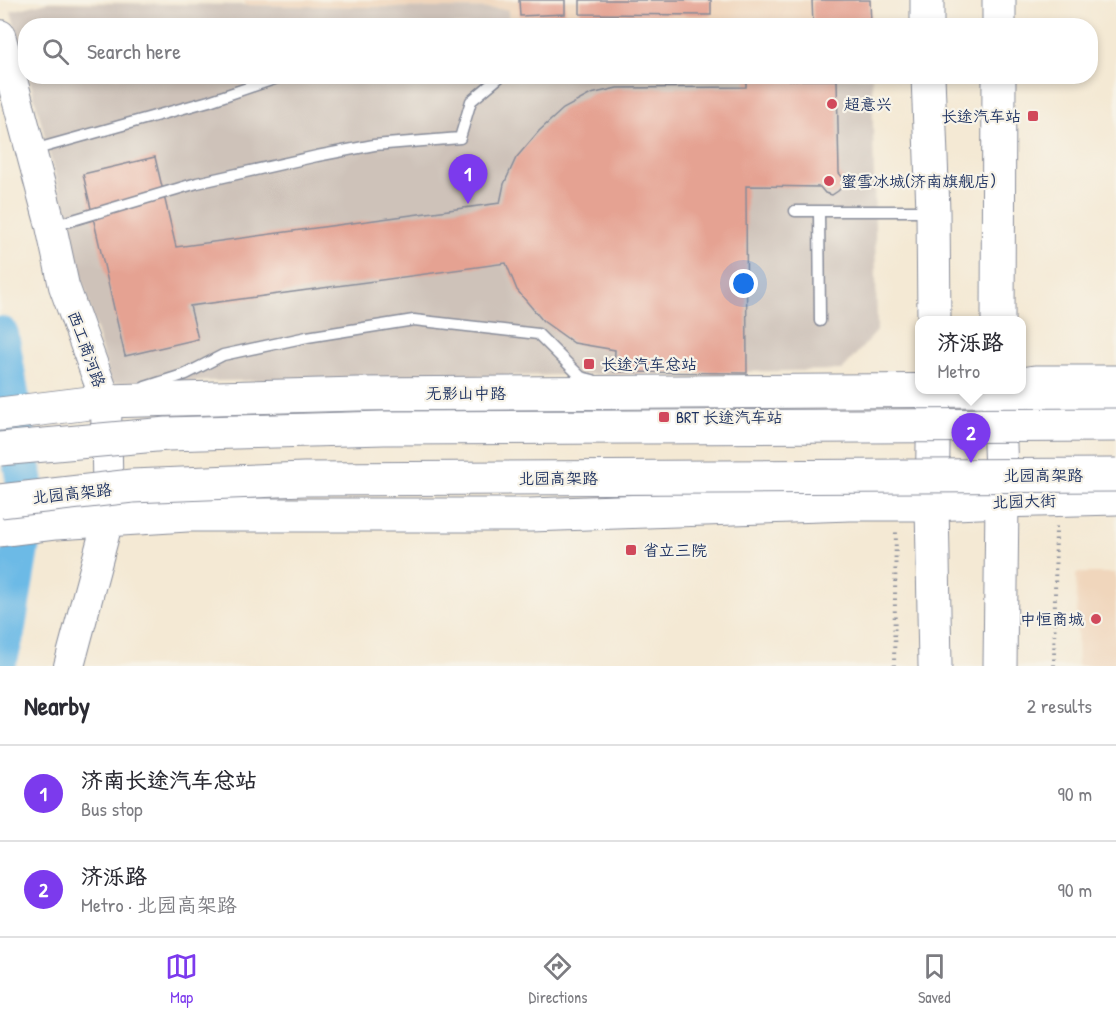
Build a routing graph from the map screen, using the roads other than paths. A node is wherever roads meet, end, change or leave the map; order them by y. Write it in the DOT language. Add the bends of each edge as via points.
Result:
graph roads {
  1 [pos="927,0"];
  2 [pos="999,0"];
  3 [pos="927,18"];
  4 [pos="999,18"];
  5 [pos="0,35"];
  6 [pos="259,84"];
  7 [pos="491,84"];
  8 [pos="928,84"];
  9 [pos="999,84"];
  10 [pos="30,151"];
  11 [pos="795,211"];
  12 [pos="819,211"];
  13 [pos="933,211"];
  14 [pos="51,226"];
  15 [pos="934,316"];
  16 [pos="998,316"];
  17 [pos="820,321"];
  18 [pos="1116,382"];
  19 [pos="1026,383"];
  20 [pos="915,390"];
  21 [pos="630,392"];
  22 [pos="934,394"];
  23 [pos="998,394"];
  24 [pos="1006,394"];
  25 [pos="106,401"];
  26 [pos="1116,405"];
  27 [pos="0,414"];
  28 [pos="1116,425"];
  29 [pos="0,449"];
  30 [pos="1116,475"];
  31 [pos="1116,498"];
  32 [pos="0,501"];
  33 [pos="1002,501"];
  34 [pos="932,504"];
  35 [pos="95,521"];
  36 [pos="0,530"];
  37 [pos="69,666"];
  38 [pos="934,666"];
  39 [pos="1000,666"];
  1 -- 3 [label="main road"];
  2 -- 4 [label="main road"];
  5 -- 10 [label="main road, 西工商河路"];
  6 -- 10 [label="lane"];
  7 -- 14 [label="lane" via="471,101 460,138 317,156 197,183"];
  8 -- 13 [label="main road"];
  9 -- 16 [label="main road"];
  10 -- 14 [label="main road, 西工商河路"];
  11 -- 12 [label="lane"];
  12 -- 13 [label="lane"];
  12 -- 17 [label="lane"];
  13 -- 15 [label="main road"];
  14 -- 25 [label="main road, 西工商河路" via="64,286"];
  18 -- 19 [label="main road"];
  20 -- 21 [label="main road, 无影山中路"];
  21 -- 25 [label="main road, 无影山中路"];
  21 -- 25 [label="lane" via="581,377 538,334 414,320 223,355 186,374"];
  22 -- 34 [label="main road"];
  23 -- 33 [label="main road"];
  24 -- 26 [label="main road" via="1028,406"];
  25 -- 27 [label="main road, 无影山中路"];
  25 -- 35 [label="main road, 西工商河路"];
  28 -- 29 [label="main road, bridge" via="384,428 167,434"];
  30 -- 32 [label="main road, 北园高架路, bridge" via="304,478 132,486"];
  31 -- 33 [label="main road, 北园大街"];
  33 -- 34 [label="main road, 北园大街"];
  33 -- 39 [label="main road"];
  34 -- 35 [label="main road" via="530,515 187,515"];
  34 -- 38 [label="main road"];
  35 -- 36 [label="main road"];
  35 -- 37 [label="main road, 西工商河路"];
}
